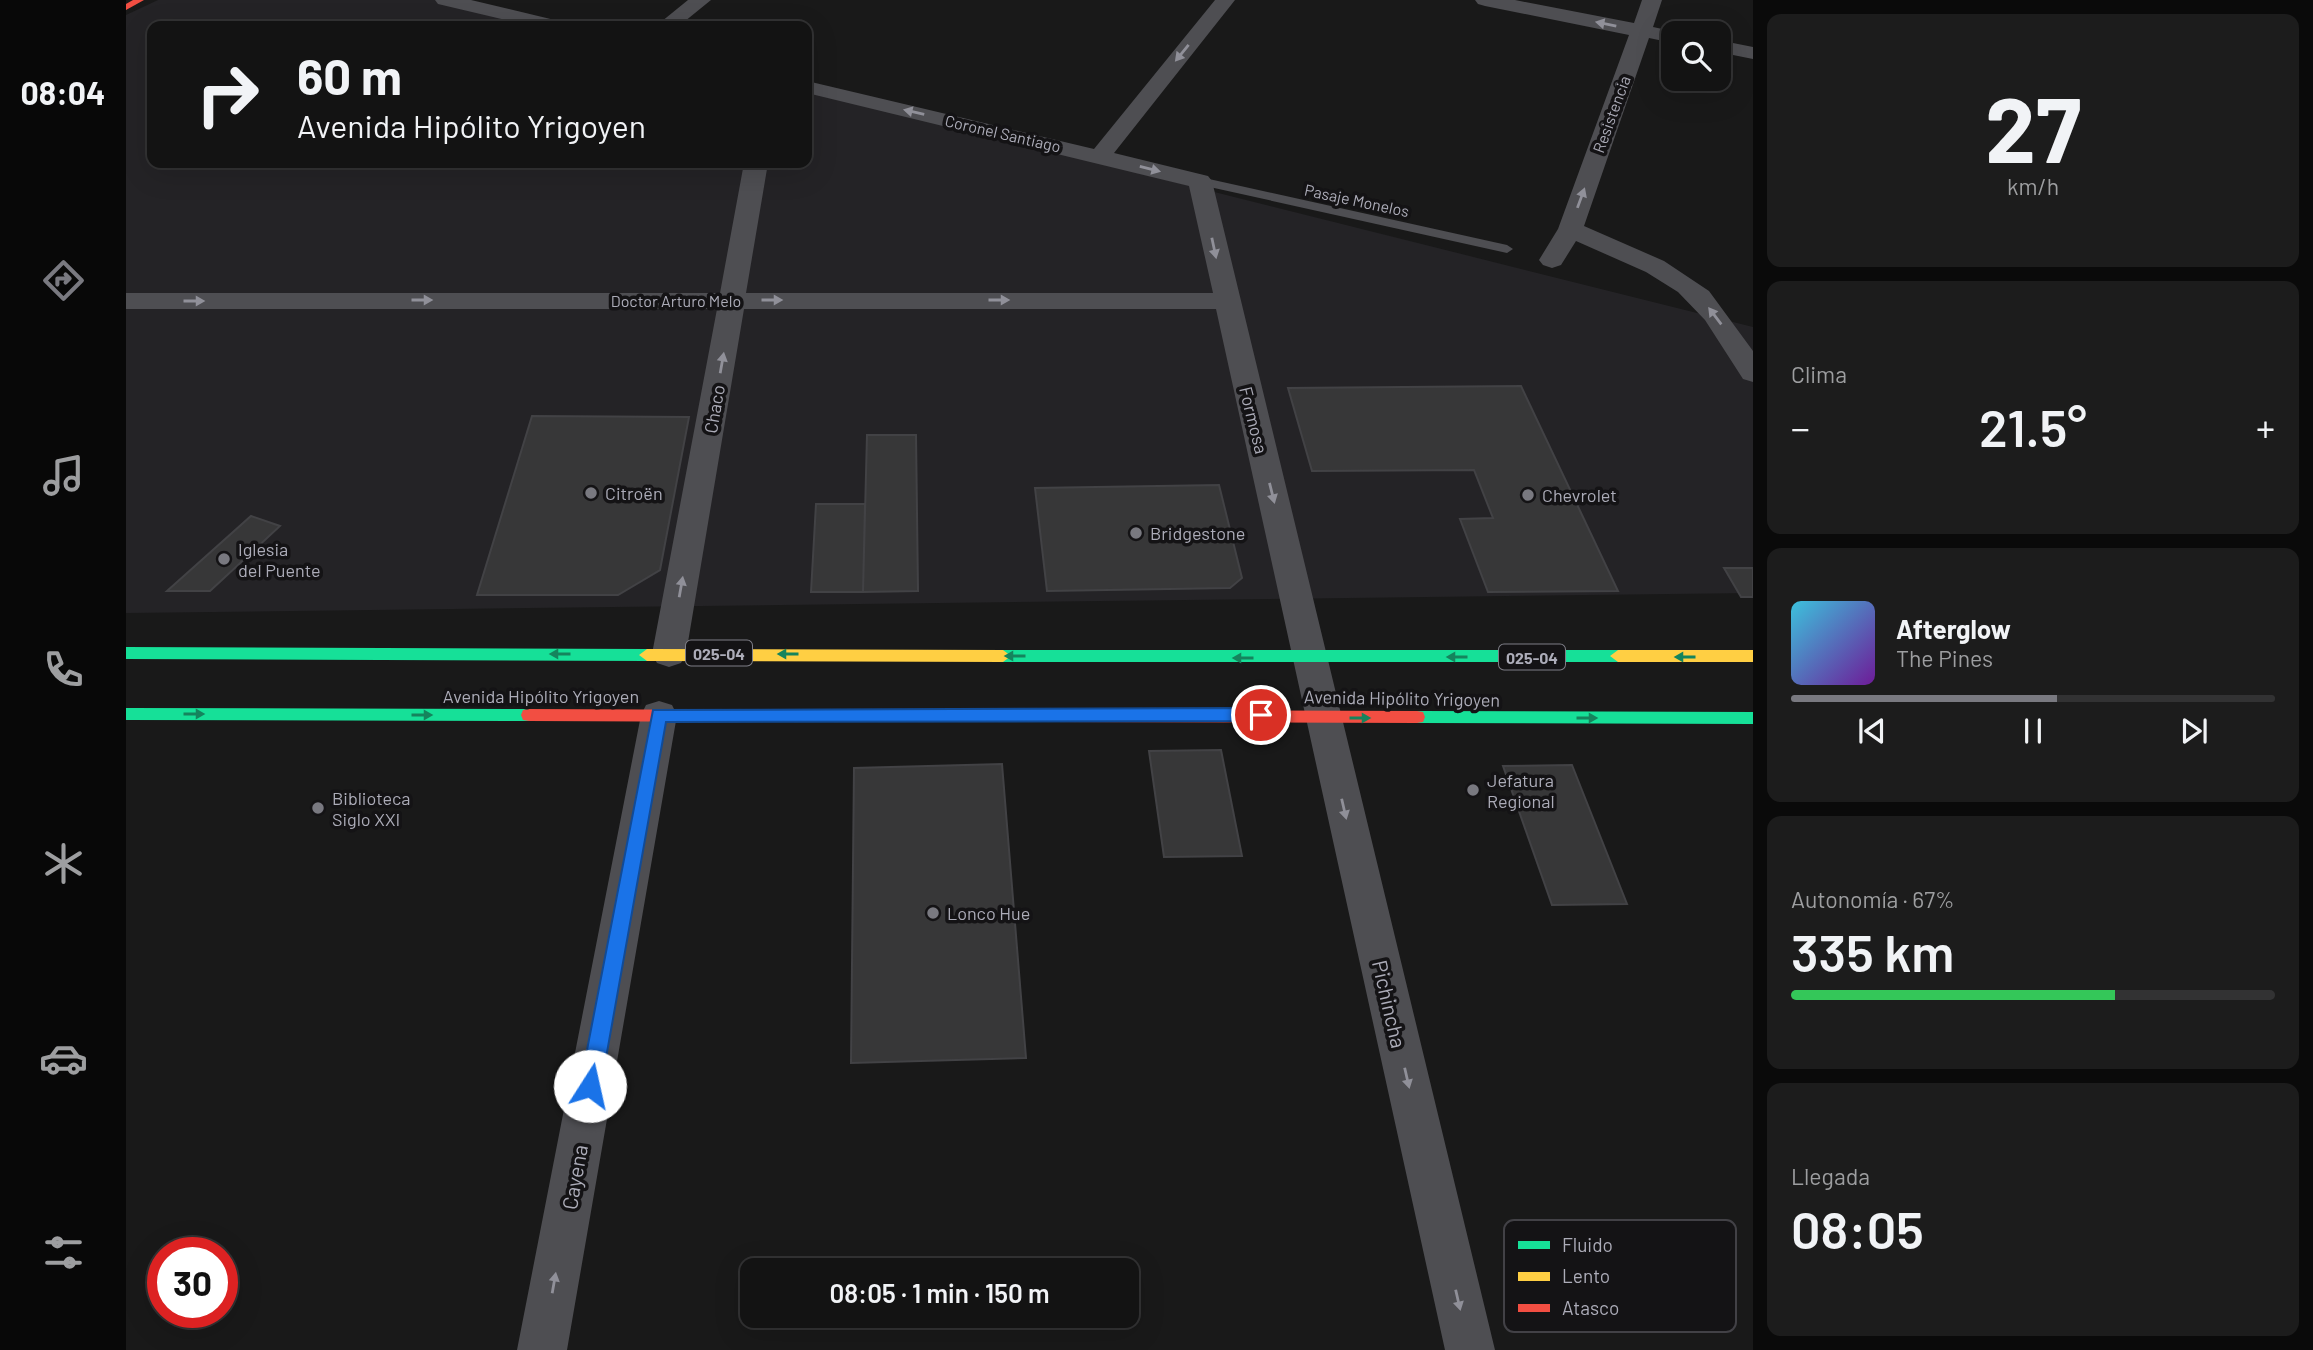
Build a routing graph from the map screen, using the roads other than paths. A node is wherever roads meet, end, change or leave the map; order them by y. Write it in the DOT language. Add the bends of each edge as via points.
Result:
graph roads {
  1 [pos="140,0"];
  2 [pos="445,0"];
  3 [pos="701,0"];
  4 [pos="1225,0"];
  5 [pos="1485,0"];
  6 [pos="1652,0"];
  7 [pos="126,7"];
  8 [pos="535,21"];
  9 [pos="673,21"];
  10 [pos="1641,31"];
  11 [pos="1661,35"];
  12 [pos="1731,49"];
  13 [pos="1753,53"];
  14 [pos="812,88"];
  15 [pos="1100,156"];
  16 [pos="755,168"];
  17 [pos="1199,181"];
  18 [pos="1570,229"];
  19 [pos="1507,249"];
  20 [pos="1552,260"];
  21 [pos="734,300"];
  22 [pos="126,301"];
  23 [pos="1225,301"];
  24 [pos="1753,373"];
  25 [pos="126,653"];
  26 [pos="669,654"];
  27 [pos="1753,656"];
  28 [pos="1311,658"];
  29 [pos="126,714"];
  30 [pos="659,715"];
  31 [pos="1753,718"];
  32 [pos="1323,719"];
  33 [pos="542,1350"];
  34 [pos="1470,1350"];
  1 -- 7 [label="main road"];
  2 -- 8 [label="street"];
  3 -- 9 [label="street"];
  4 -- 15 [label="street, one-way"];
  10 -- 5 [label="street, one-way"];
  6 -- 10 [label="street, Resistencia"];
  10 -- 11 [label="street"];
  18 -- 10 [label="street, Resistencia, one-way"];
  12 -- 13 [label="street"];
  15 -- 14 [label="street, Coronel Santiago, one-way"];
  15 -- 17 [label="street, Coronel Santiago, one-way"];
  16 -- 21 [label="street, Chaco"];
  17 -- 19 [label="lane, Pasaje Monelos"];
  17 -- 23 [label="street, Formosa, one-way"];
  18 -- 20 [label="street, Resistencia"];
  24 -- 18 [label="street, one-way" via="1699,297 1674,278"];
  22 -- 21 [label="street, Doctor Arturo Melo, one-way"];
  21 -- 23 [label="street, Doctor Arturo Melo, one-way"];
  26 -- 21 [label="street, Chaco, one-way"];
  23 -- 28 [label="street, Formosa, one-way"];
  26 -- 25 [label="main road, 025-04, one-way"];
  28 -- 26 [label="main road, 025-04, one-way"];
  27 -- 28 [label="main road, 025-04, one-way"];
  28 -- 32 [label="street, Pichincha"];
  29 -- 30 [label="main road, Avenida Hipólito Yrigoyen, one-way"];
  30 -- 32 [label="main road, Avenida Hipólito Yrigoyen" via="1289,715"];
  33 -- 30 [label="street, Cayena, one-way"];
  32 -- 31 [label="main road, Avenida Hipólito Yrigoyen, one-way"];
  32 -- 34 [label="street, Pichincha, one-way"];
}
